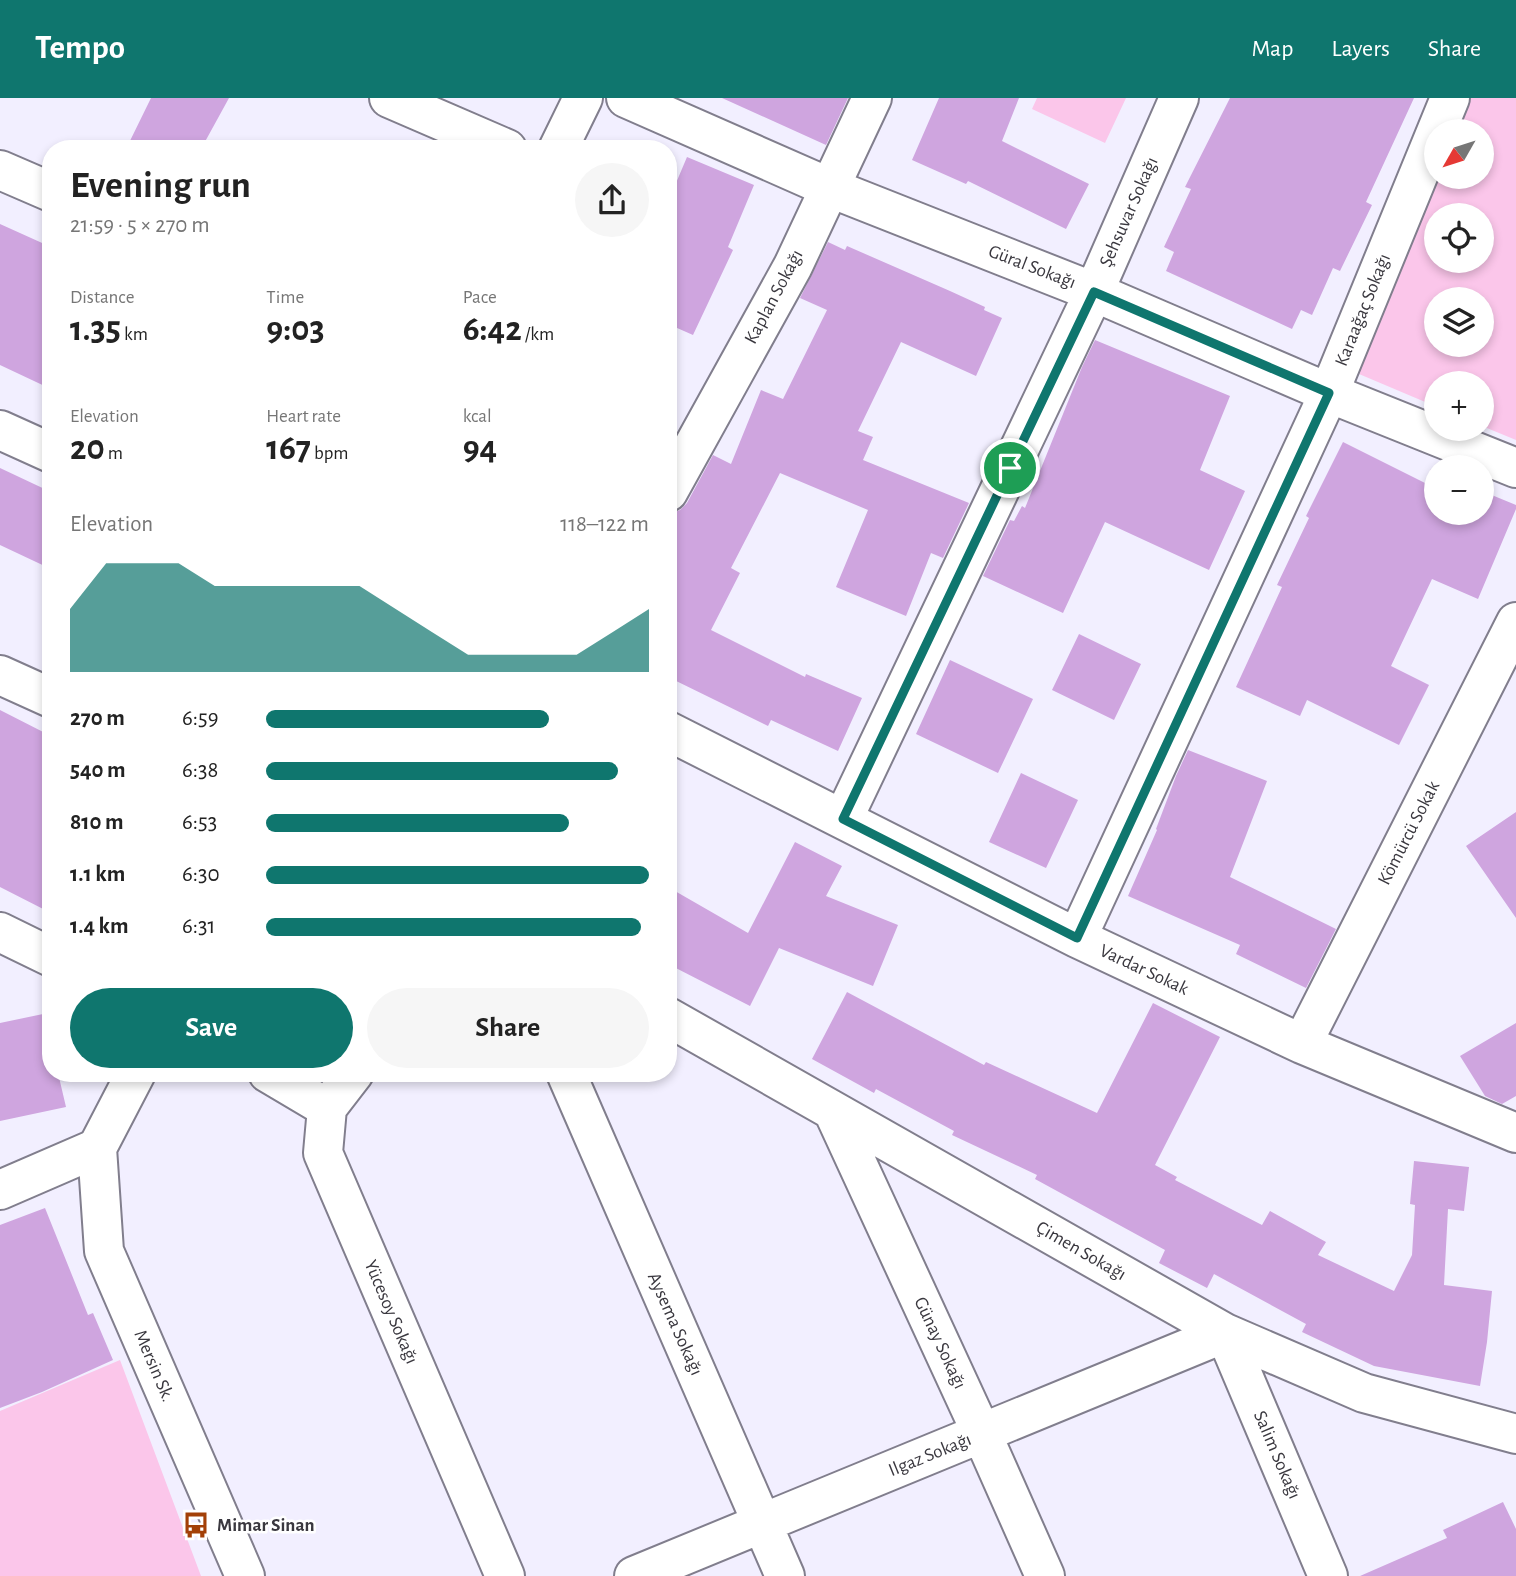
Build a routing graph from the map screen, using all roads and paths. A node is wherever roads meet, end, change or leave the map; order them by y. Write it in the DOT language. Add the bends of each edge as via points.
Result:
graph roads {
  1 [pos="389,98"];
  2 [pos="583,98"];
  3 [pos="626,98"];
  4 [pos="872,98"];
  5 [pos="1179,98"];
  6 [pos="1450,98"];
  7 [pos="486,140"];
  8 [pos="562,140"];
  9 [pos="0,170"];
  10 [pos="828,187"];
  11 [pos="42,188"];
  12 [pos="1094,292"];
  13 [pos="1329,393"];
  14 [pos="0,430"];
  15 [pos="42,449"];
  16 [pos="1516,468"];
  17 [pos="677,476"];
  18 [pos="1516,622"];
  19 [pos="0,675"];
  20 [pos="42,694"];
  21 [pos="677,736"];
  22 [pos="843,819"];
  23 [pos="0,932"];
  24 [pos="1077,938"];
  25 [pos="42,953"];
  26 [pos="677,1022"];
  27 [pos="1302,1044"];
  28 [pos="131,1082"];
  29 [pos="283,1082"];
  30 [pos="347,1082"];
  31 [pos="570,1082"];
  32 [pos="327,1108"];
  33 [pos="833,1111"];
  34 [pos="1516,1133"];
  35 [pos="97,1148"];
  36 [pos="0,1190"];
  37 [pos="1225,1334"];
  38 [pos="982,1434"];
  39 [pos="1516,1434"];
  40 [pos="762,1524"];
  41 [pos="245,1576"];
  42 [pos="505,1576"];
  43 [pos="634,1576"];
  44 [pos="785,1576"];
  45 [pos="1045,1576"];
  46 [pos="1328,1576"];
  1 -- 7 [label="street"];
  2 -- 8 [label="street"];
  3 -- 10 [label="street, Güral Sokağı"];
  4 -- 10 [label="street, Kaplan Sokağı"];
  5 -- 12 [label="street, Şehsuvar Sokağı"];
  6 -- 13 [label="street, Karaağaç Sokağı"];
  9 -- 11 [label="street"];
  10 -- 12 [label="street, Güral Sokağı"];
  10 -- 17 [label="street, Kaplan Sokağı" via="793,266"];
  12 -- 13 [label="street, Güral Sokağı"];
  12 -- 22 [label="street, Şehsuvar Sokağı"];
  13 -- 16 [label="street, Güral Sokağı"];
  13 -- 24 [label="street, Karaağaç Sokağı"];
  14 -- 15 [label="street"];
  18 -- 27 [label="street, Kömürcü Sokak"];
  19 -- 20 [label="street"];
  21 -- 22 [label="street, Vardar Sokak"];
  22 -- 24 [label="street, Vardar Sokak"];
  23 -- 25 [label="street"];
  24 -- 27 [label="street, Vardar Sokak"];
  26 -- 33 [label="street, Çimen Sokağı"];
  27 -- 34 [label="street, Vardar Sokak"];
  28 -- 35 [label="street"];
  29 -- 32 [label="street"];
  30 -- 32 [label="street"];
  31 -- 40 [label="street, Aysema Sokağı"];
  32 -- 42 [label="street, Yücesoy Sokağı" via="323,1153"];
  33 -- 37 [label="street, Çimen Sokağı"];
  33 -- 38 [label="street, Günay Sokağı"];
  35 -- 36 [label="street"];
  35 -- 41 [label="street, Mersin Sk." via="104,1251"];
  37 -- 38 [label="street, Ilgaz Sokağı"];
  37 -- 39 [label="street, Çimen Sokağı" via="1364,1392"];
  37 -- 46 [label="street, Salim Sokağı"];
  38 -- 40 [label="street, Ilgaz Sokağı"];
  38 -- 45 [label="street, Günay Sokağı"];
  40 -- 43 [label="street, Ilgaz Sokağı"];
  40 -- 44 [label="street, Aysema Sokağı"];
}
